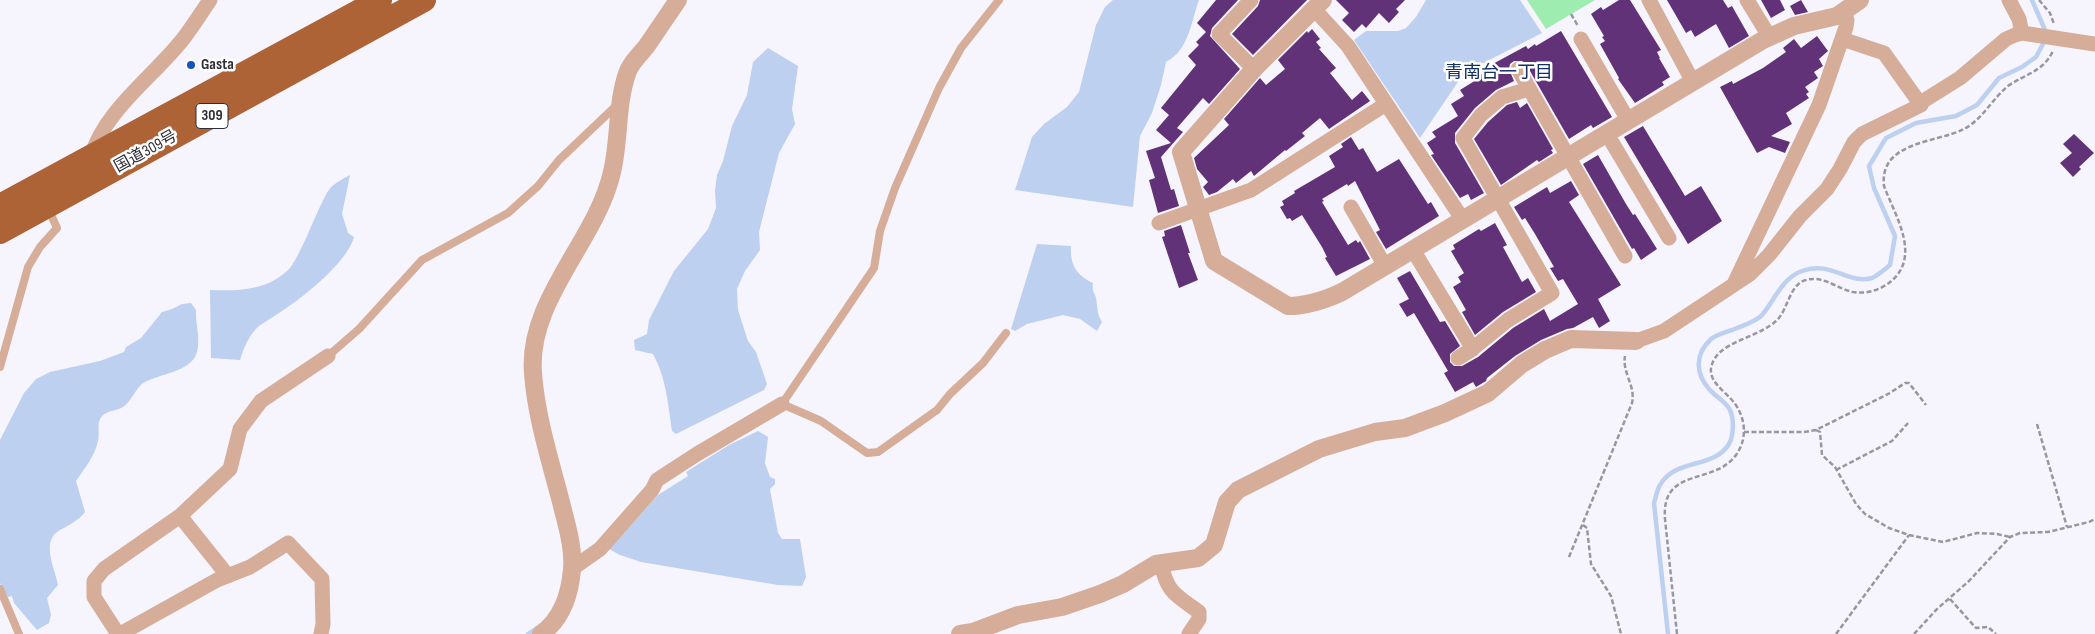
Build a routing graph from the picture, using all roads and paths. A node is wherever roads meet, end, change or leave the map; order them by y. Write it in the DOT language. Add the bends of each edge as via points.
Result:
graph roads {
  1 [pos="210,0"];
  2 [pos="380,0"];
  3 [pos="424,0"];
  4 [pos="678,0"];
  5 [pos="999,0"];
  6 [pos="1251,0"];
  7 [pos="1649,0"];
  8 [pos="1747,0"];
  9 [pos="1860,0"];
  10 [pos="2009,0"];
  11 [pos="2039,0"];
  12 [pos="1319,5"];
  13 [pos="1843,13"];
  14 [pos="2022,33"];
  15 [pos="1769,36"];
  16 [pos="2049,36"];
  17 [pos="1582,39"];
  18 [pos="1842,39"];
  19 [pos="2095,44"];
  20 [pos="1254,69"];
  21 [pos="1518,69"];
  22 [pos="1693,82"];
  23 [pos="1529,89"];
  24 [pos="622,101"];
  25 [pos="1386,104"];
  26 [pos="1921,105"];
  27 [pos="1628,120"];
  28 [pos="1607,134"];
  29 [pos="1567,157"];
  30 [pos="91,158"];
  31 [pos="1498,199"];
  32 [pos="0,206"];
  33 [pos="47,206"];
  34 [pos="1351,207"];
  35 [pos="1198,210"];
  36 [pos="1462,220"];
  37 [pos="1159,223"];
  38 [pos="0,232"];
  39 [pos="1670,238"];
  40 [pos="1412,250"];
  41 [pos="1625,256"];
  42 [pos="1385,266"];
  43 [pos="1734,285"];
  44 [pos="1006,333"];
  45 [pos="1636,341"];
  46 [pos="1473,349"];
  47 [pos="328,356"];
  48 [pos="1458,358"];
  49 [pos="0,368"];
  50 [pos="782,404"];
  51 [pos="1926,405"];
  52 [pos="1908,423"];
  53 [pos="2037,424"];
  54 [pos="1816,430"];
  55 [pos="1744,432"];
  56 [pos="1836,470"];
  57 [pos="180,516"];
  58 [pos="2095,519"];
  59 [pos="1583,525"];
  60 [pos="2067,527"];
  61 [pos="1909,534"];
  62 [pos="2010,537"];
  63 [pos="1569,557"];
  64 [pos="1161,563"];
  65 [pos="572,568"];
  66 [pos="228,576"];
  67 [pos="0,589"];
  68 [pos="1950,599"];
  69 [pos="19,634"];
  70 [pos="119,634"];
  71 [pos="321,634"];
  72 [pos="541,634"];
  73 [pos="960,634"];
  74 [pos="1189,634"];
  75 [pos="1621,634"];
  76 [pos="1677,634"];
  77 [pos="1836,634"];
  78 [pos="1914,634"];
  79 [pos="1996,634"];
  1 -- 30 [label="street" via="184,38 114,115 95,144"];
  2 -- 30 [label="highway, 国道309号 / 309"];
  3 -- 33 [label="highway, 国道309号 / 309"];
  4 -- 24 [label="street" via="628,70"];
  5 -- 50 [label="lane" via="961,48 939,88 895,188 880,231 874,268"];
  6 -- 20 [label="street" via="1219,34"];
  7 -- 22 [label="street"];
  8 -- 15 [label="street"];
  9 -- 13 [label="street"];
  10 -- 14 [label="street"];
  11 -- 16 [label="path" via="2050,13"];
  12 -- 20 [label="street"];
  12 -- 25 [label="street"];
  13 -- 15 [label="street"];
  13 -- 18 [label="street" via="1847,20"];
  14 -- 16 [label="street"];
  14 -- 26 [label="street" via="2006,39 1960,78"];
  15 -- 22 [label="street"];
  16 -- 19 [label="street"];
  16 -- 55 [label="path" via="2053,50 2043,66 2009,86 1972,124 1956,133 1910,146 1897,155 1885,170 1884,186 1904,235 1906,249 1902,266 1890,282 1874,291 1856,292 1824,280 1799,283 1782,316 1756,334 1726,348 1714,359 1713,381 1737,406"];
  17 -- 27 [label="street"];
  18 -- 26 [label="street" via="1884,53"];
  18 -- 43 [label="street" via="1819,104"];
  20 -- 35 [label="street" via="1182,152"];
  21 -- 23 [label="street"];
  22 -- 27 [label="street"];
  23 -- 29 [label="street"];
  23 -- 31 [label="street" via="1502,98 1481,115 1463,138"];
  24 -- 47 [label="lane" via="508,213 422,260 359,328"];
  24 -- 65 [label="street" via="612,172 598,210 540,322 533,355 536,397 570,539"];
  25 -- 35 [label="street" via="1251,190"];
  25 -- 36 [label="street"];
  26 -- 43 [label="street" via="1862,134 1827,189 1769,255"];
  27 -- 28 [label="street"];
  28 -- 29 [label="street"];
  28 -- 39 [label="street"];
  29 -- 31 [label="street"];
  29 -- 41 [label="street"];
  30 -- 32 [label="highway, 国道309号 / 309"];
  31 -- 36 [label="street"];
  31 -- 46 [label="street" via="1552,292 1508,320"];
  33 -- 38 [label="highway, 国道309号 / 309"];
  33 -- 49 [label="lane" via="57,228 40,247 28,268"];
  34 -- 42 [label="street"];
  35 -- 37 [label="street"];
  35 -- 42 [label="street" via="1214,261 1288,306 1324,300"];
  36 -- 40 [label="street"];
  40 -- 42 [label="street"];
  40 -- 46 [label="street"];
  43 -- 45 [label="street" via="1664,331"];
  44 -- 50 [label="lane" via="983,363 937,410 878,452 867,453 821,421"];
  45 -- 59 [label="path" via="1624,358 1634,395 1632,403"];
  45 -- 64 [label="street" via="1571,339 1522,364 1488,393 1445,413 1405,428 1375,432 1313,452 1238,490 1226,502 1214,545 1198,558"];
  46 -- 48 [label="street"];
  47 -- 57 [label="street" via="261,401 240,429 230,469"];
  50 -- 65 [label="street" via="657,480 652,490 600,549"];
  51 -- 54 [label="path" via="1909,383 1905,383"];
  52 -- 56 [label="path" via="1892,441"];
  53 -- 60 [label="path"];
  54 -- 55 [label="path"];
  54 -- 56 [label="path" via="1820,432 1822,455"];
  55 -- 76 [label="path" via="1742,445 1730,461 1677,485 1667,498 1664,508"];
  56 -- 61 [label="path" via="1865,514 1889,528"];
  57 -- 66 [label="street"];
  57 -- 70 [label="street" via="104,569 94,581 94,597"];
  58 -- 60 [label="path"];
  59 -- 63 [label="path"];
  59 -- 75 [label="path" via="1587,528 1591,564 1611,596"];
  60 -- 62 [label="path"];
  61 -- 62 [label="path" via="1943,542 1977,533"];
  61 -- 77 [label="path"];
  62 -- 68 [label="path"];
  64 -- 73 [label="street" via="1123,584 1062,607 1018,615"];
  64 -- 74 [label="street" via="1164,581 1170,590 1198,612 1199,619"];
  65 -- 72 [label="street" via="562,611 552,627"];
  66 -- 70 [label="street"];
  66 -- 71 [label="street" via="250,567 288,543 322,579 324,624"];
  67 -- 69 [label="lane"];
  68 -- 78 [label="path"];
  68 -- 79 [label="path" via="1976,628 1988,627"];
}
